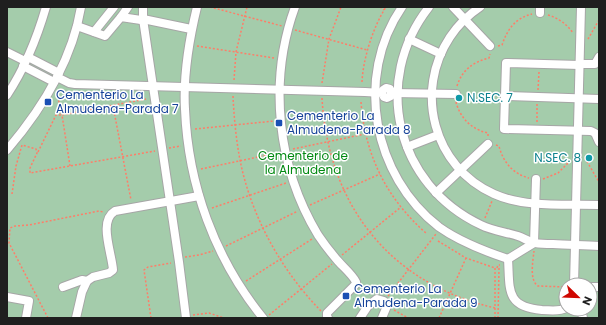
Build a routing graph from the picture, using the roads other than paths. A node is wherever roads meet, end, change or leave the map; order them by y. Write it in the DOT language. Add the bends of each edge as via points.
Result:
graph roads {
  1 [pos="46,7"];
  2 [pos="81,7"];
  3 [pos="114,7"];
  4 [pos="128,7"];
  5 [pos="144,7"];
  6 [pos="197,7"];
  7 [pos="295,7"];
  8 [pos="402,7"];
  9 [pos="429,7"];
  10 [pos="453,7"];
  11 [pos="480,7"];
  12 [pos="581,7"];
  13 [pos="121,17"];
  14 [pos="143,19"];
  15 [pos="464,19"];
  16 [pos="77,26"];
  17 [pos="192,29"];
  18 [pos="94,32"];
  19 [pos="409,39"];
  20 [pos="490,46"];
  21 [pos="7,52"];
  22 [pos="441,54"];
  23 [pos="599,57"];
  24 [pos="25,61"];
  25 [pos="582,65"];
  26 [pos="58,78"];
  27 [pos="153,86"];
  28 [pos="185,87"];
  29 [pos="280,90"];
  30 [pos="378,93"];
  31 [pos="394,93"];
  32 [pos="7,94"];
  33 [pos="431,94"];
  34 [pos="456,94"];
  35 [pos="505,96"];
  36 [pos="578,98"];
  37 [pos="599,99"];
  38 [pos="578,131"];
  39 [pos="438,135"];
  40 [pos="599,142"];
  41 [pos="488,144"];
  42 [pos="407,147"];
  43 [pos="7,150"];
  44 [pos="461,171"];
  45 [pos="536,179"];
  46 [pos="436,193"];
  47 [pos="199,196"];
  48 [pos="169,202"];
  49 [pos="535,203"];
  50 [pos="576,204"];
  51 [pos="599,205"];
  52 [pos="534,243"];
  53 [pos="575,245"];
  54 [pos="599,246"];
  55 [pos="503,263"];
  56 [pos="574,277"];
  57 [pos="87,281"];
  58 [pos="63,287"];
  59 [pos="7,298"];
  60 [pos="558,312"];
  61 [pos="185,317"];
  62 [pos="327,317"];
  63 [pos="26,318"];
  64 [pos="76,318"];
  65 [pos="263,318"];
  66 [pos="360,318"];
  67 [pos="382,318"];
  1 -- 24 [label="lane"];
  2 -- 16 [label="lane"];
  3 -- 18 [label="lane"];
  4 -- 13 [label="lane"];
  5 -- 14 [label="lane"];
  6 -- 17 [label="lane"];
  7 -- 29 [label="lane" via="281,59"];
  8 -- 30 [label="lane" via="388,33 381,54"];
  9 -- 19 [label="lane"];
  10 -- 15 [label="lane"];
  11 -- 15 [label="lane"];
  12 -- 25 [label="lane"];
  13 -- 14 [label="lane"];
  13 -- 18 [label="lane" via="105,36"];
  14 -- 17 [label="lane"];
  14 -- 27 [label="lane"];
  15 -- 20 [label="lane"];
  15 -- 22 [label="lane"];
  16 -- 18 [label="lane"];
  16 -- 26 [label="lane"];
  17 -- 28 [label="lane"];
  19 -- 22 [label="lane"];
  19 -- 31 [label="lane"];
  21 -- 24 [label="lane"];
  22 -- 33 [label="lane" via="435,68"];
  23 -- 25 [label="lane" via="595,64"];
  24 -- 26 [label="lane"];
  24 -- 32 [label="lane"];
  25 -- 35 [label="lane" via="506,63"];
  25 -- 36 [label="lane"];
  26 -- 27 [label="lane" via="75,84"];
  26 -- 43 [label="lane" via="34,117"];
  27 -- 28 [label="lane"];
  27 -- 48 [label="lane"];
  28 -- 29 [label="lane"];
  28 -- 47 [label="lane" via="186,130"];
  29 -- 30 [label="lane"];
  29 -- 62 [label="lane" via="280,120 293,181 319,235 356,282 327,313"];
  30 -- 31 [label="lane" via="387,98"];
  30 -- 55 [label="lane" via="375,109 381,140 393,170 409,197 439,227"];
  31 -- 33 [label="lane"];
  31 -- 42 [label="lane"];
  33 -- 34 [label="lane"];
  33 -- 39 [label="lane"];
  35 -- 36 [label="lane"];
  35 -- 38 [label="lane" via="504,129"];
  36 -- 37 [label="lane"];
  36 -- 38 [label="lane"];
  38 -- 40 [label="lane" via="595,133"];
  38 -- 50 [label="lane"];
  39 -- 42 [label="lane"];
  39 -- 44 [label="lane"];
  41 -- 44 [label="lane"];
  42 -- 46 [label="lane" via="420,173"];
  44 -- 46 [label="lane"];
  44 -- 49 [label="lane" via="478,185 495,194 514,201"];
  45 -- 49 [label="lane"];
  46 -- 52 [label="lane" via="464,216 481,225"];
  47 -- 48 [label="lane"];
  47 -- 65 [label="lane" via="219,250"];
  48 -- 57 [label="lane" via="115,210 106,221 112,272"];
  48 -- 61 [label="lane"];
  49 -- 50 [label="lane"];
  49 -- 52 [label="lane"];
  50 -- 51 [label="lane"];
  50 -- 53 [label="lane"];
  52 -- 53 [label="lane"];
  52 -- 55 [label="lane"];
  53 -- 54 [label="lane"];
  53 -- 56 [label="lane"];
  55 -- 60 [label="lane" via="515,302 530,309"];
  57 -- 58 [label="lane" via="82,280"];
  57 -- 64 [label="lane"];
  59 -- 63 [label="lane" via="29,301"];
  66 -- 67 [label="lane" via="368,306 383,302"];
}
